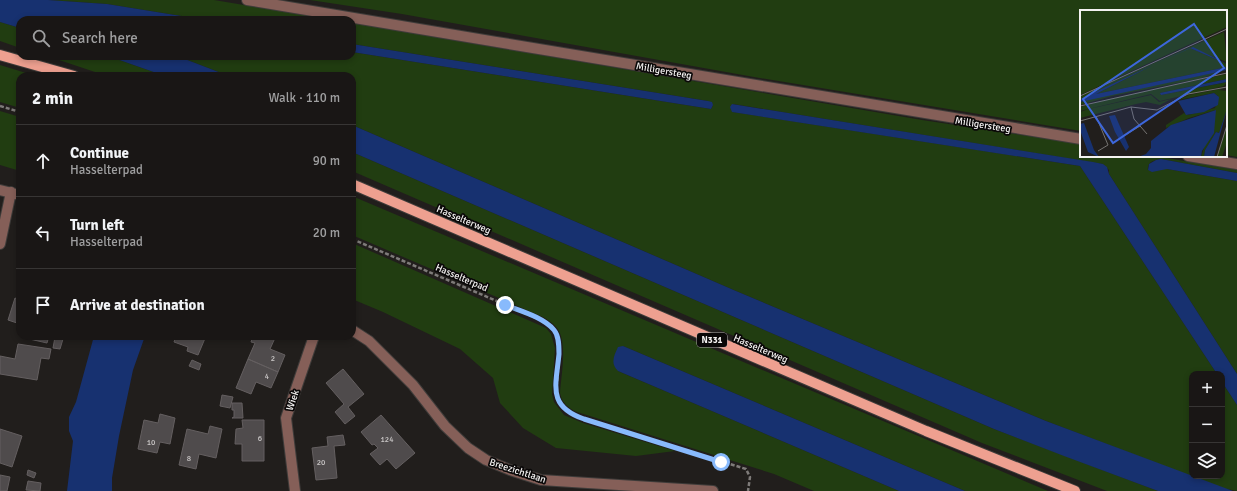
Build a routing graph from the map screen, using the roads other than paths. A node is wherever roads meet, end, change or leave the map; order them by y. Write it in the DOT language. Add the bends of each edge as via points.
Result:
graph roads {
  1 [pos="247,0"];
  2 [pos="344,16"];
  3 [pos="356,18"];
  4 [pos="0,55"];
  5 [pos="16,60"];
  6 [pos="18,60"];
  7 [pos="60,72"];
  8 [pos="1080,139"];
  9 [pos="1194,157"];
  10 [pos="1237,164"];
  11 [pos="356,186"];
  12 [pos="0,190"];
  13 [pos="15,194"];
  14 [pos="0,244"];
  15 [pos="356,333"];
  16 [pos="313,340"];
  17 [pos="295,491"];
  18 [pos="713,491"];
  19 [pos="1075,491"];
  1 -- 2 [label="street, Milligersteeg"];
  3 -- 8 [label="street, Milligersteeg"];
  4 -- 5 [label="main road"];
  6 -- 7 [label="main road"];
  9 -- 10 [label="street"];
  11 -- 19 [label="main road, Hasselterweg / N331" via="847,398"];
  12 -- 13 [label="street"];
  13 -- 14 [label="street"];
  15 -- 18 [label="street, Breezichtlaan" via="369,341 413,385 445,426 468,448 486,460 541,480"];
  16 -- 17 [label="street, Wiek" via="286,418"];
}
